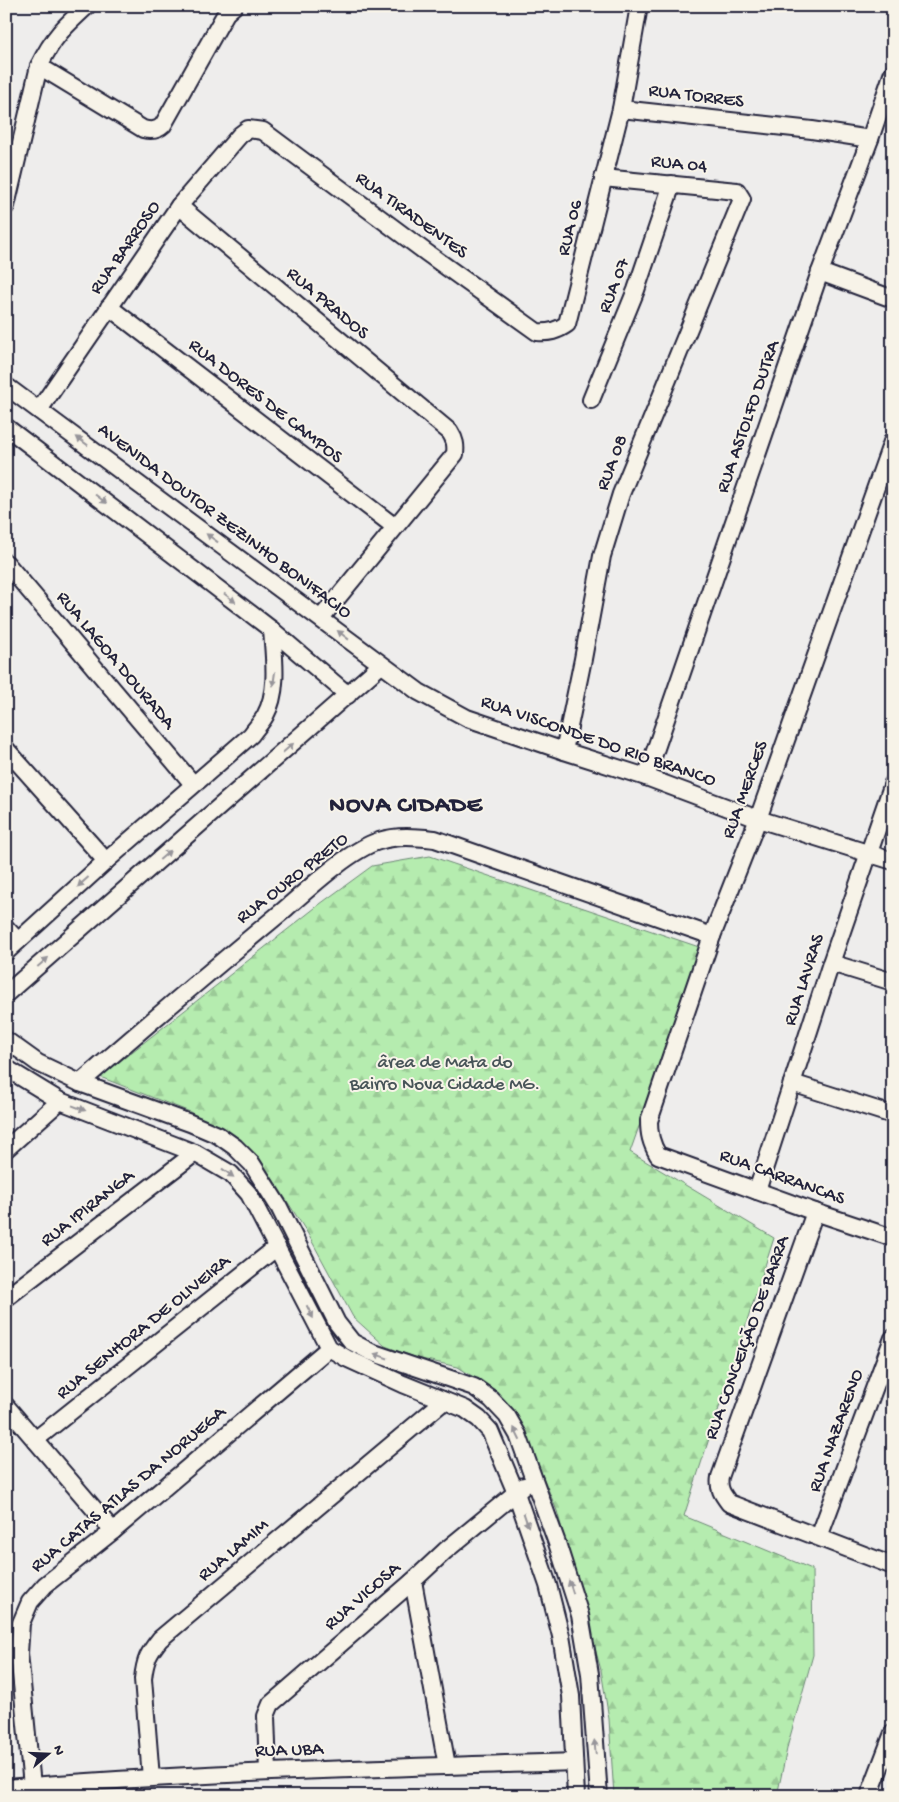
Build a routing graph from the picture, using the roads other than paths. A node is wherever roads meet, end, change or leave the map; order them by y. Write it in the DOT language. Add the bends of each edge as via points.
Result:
graph roads {
  1 [pos="88,6"];
  2 [pos="234,6"];
  3 [pos="639,6"];
  4 [pos="39,66"];
  5 [pos="893,72"];
  6 [pos="621,109"];
  7 [pos="263,131"];
  8 [pos="870,139"];
  9 [pos="604,178"];
  10 [pos="672,184"];
  11 [pos="742,202"];
  12 [pos="6,206"];
  13 [pos="179,206"];
  14 [pos="820,272"];
  15 [pos="893,299"];
  16 [pos="110,307"];
  17 [pos="536,332"];
  18 [pos="6,386"];
  19 [pos="591,400"];
  20 [pos="38,410"];
  21 [pos="6,427"];
  22 [pos="893,439"];
  23 [pos="395,527"];
  24 [pos="6,563"];
  25 [pos="321,618"];
  26 [pos="272,630"];
  27 [pos="381,665"];
  28 [pos="348,695"];
  29 [pos="6,749"];
  30 [pos="564,751"];
  31 [pos="646,777"];
  32 [pos="893,782"];
  33 [pos="193,784"];
  34 [pos="758,819"];
  35 [pos="870,854"];
  36 [pos="106,862"];
  37 [pos="893,862"];
  38 [pos="6,928"];
  39 [pos="712,936"];
  40 [pos="12,947"];
  41 [pos="831,963"];
  42 [pos="893,982"];
  43 [pos="6,994"];
  44 [pos="6,1040"];
  45 [pos="6,1068"];
  46 [pos="80,1082"];
  47 [pos="792,1083"];
  48 [pos="60,1101"];
  49 [pos="893,1115"];
  50 [pos="6,1149"];
  51 [pos="195,1153"];
  52 [pos="658,1155"];
  53 [pos="757,1191"];
  54 [pos="815,1212"];
  55 [pos="893,1238"];
  56 [pos="277,1247"];
  57 [pos="6,1298"];
  58 [pos="893,1338"];
  59 [pos="329,1348"];
  60 [pos="444,1401"];
  61 [pos="6,1406"];
  62 [pos="35,1440"];
  63 [pos="533,1477"];
  64 [pos="516,1493"];
  65 [pos="113,1531"];
  66 [pos="819,1537"];
  67 [pos="893,1566"];
  68 [pos="413,1581"];
  69 [pos="893,1734"];
  70 [pos="574,1762"];
  71 [pos="447,1766"];
  72 [pos="268,1772"];
  73 [pos="151,1778"];
  74 [pos="32,1786"];
  75 [pos="6,1788"];
  76 [pos="576,1796"];
  77 [pos="599,1796"];
  78 [pos="869,1796"];
  1 -- 4 [label="street" via="60,31"];
  2 -- 4 [label="street" via="226,13 159,129 142,129"];
  3 -- 6 [label="street, RUA TORRES"];
  4 -- 12 [label="street"];
  5 -- 8 [label="street, RUA ASTOLFO DUTRA"];
  6 -- 8 [label="street, RUA TORRES"];
  6 -- 9 [label="street, RUA 06"];
  7 -- 13 [label="street, RUA BARROSO" via="248,129 240,134"];
  7 -- 17 [label="street, RUA TIRADENTES"];
  8 -- 14 [label="street, RUA ASTOLFO DUTRA"];
  9 -- 10 [label="street, RUA 04"];
  9 -- 17 [label="street, RUA 06" via="567,324 548,333"];
  10 -- 11 [label="street, RUA 04" via="737,191"];
  10 -- 19 [label="street, RUA 07" via="636,290"];
  11 -- 30 [label="street, RUA 08" via="621,494 602,556"];
  13 -- 16 [label="street, RUA BARROSO"];
  13 -- 23 [label="street, RUA PRADOS" via="450,432 456,446 454,454"];
  14 -- 15 [label="street"];
  14 -- 31 [label="street, RUA ASTOLFO DUTRA"];
  16 -- 20 [label="street, RUA BARROSO"];
  16 -- 23 [label="street, RUA DORES DE CAMPOS"];
  18 -- 20 [label="street, AVENIDA DOUTOR ZEZINHO BONIFACIO"];
  25 -- 20 [label="street, AVENIDA DOUTOR ZEZINHO BONIFACIO, one-way"];
  21 -- 26 [label="street, one-way"];
  22 -- 34 [label="street, RUA MERCES"];
  23 -- 25 [label="street"];
  24 -- 33 [label="street, RUA LAGOA DOURADA"];
  27 -- 25 [label="street, AVENIDA DOUTOR ZEZINHO BONIFACIO, one-way"];
  26 -- 28 [label="street"];
  26 -- 33 [label="street, one-way" via="275,669 272,695 265,715 250,735"];
  27 -- 28 [label="street"];
  27 -- 30 [label="street, RUA VISCONDE DO RIO BRANCO" via="419,692 467,718"];
  43 -- 28 [label="street, one-way"];
  29 -- 36 [label="street"];
  30 -- 31 [label="street, RUA VISCONDE DO RIO BRANCO"];
  31 -- 34 [label="street, RUA VISCONDE DO RIO BRANCO"];
  32 -- 35 [label="street, RUA LAVRAS"];
  33 -- 36 [label="street"];
  34 -- 35 [label="street, RUA VISCONDE DO RIO BRANCO"];
  34 -- 39 [label="street, RUA MERCES"];
  35 -- 37 [label="street, RUA VISCONDE DO RIO BRANCO"];
  35 -- 41 [label="street, RUA LAVRAS"];
  36 -- 40 [label="street, one-way"];
  38 -- 40 [label="street"];
  39 -- 46 [label="street, RUA OURO PRETO" via="435,839 407,836 378,841 352,855 297,898"];
  39 -- 52 [label="street, RUA MERCES" via="649,1121 649,1134"];
  41 -- 42 [label="street"];
  41 -- 47 [label="street, RUA LAVRAS"];
  44 -- 46 [label="street" via="38,1063"];
  45 -- 48 [label="street"];
  63 -- 46 [label="street, one-way" via="518,1435 507,1416 491,1399 474,1387 371,1352 352,1342 337,1322 280,1207 252,1164 234,1148 218,1135"];
  47 -- 49 [label="street"];
  47 -- 53 [label="street, RUA LAVRAS"];
  48 -- 50 [label="street"];
  48 -- 51 [label="street, one-way"];
  51 -- 56 [label="street, one-way" via="231,1174 249,1194"];
  51 -- 57 [label="street, RUA IPIRANGA"];
  52 -- 53 [label="street, RUA CARRANCAS"];
  53 -- 54 [label="street, RUA CARRANCAS"];
  54 -- 55 [label="street, RUA CARRANCAS"];
  54 -- 66 [label="street, RUA CONCEIÇÃO DE BARRA" via="718,1486 729,1503"];
  56 -- 59 [label="street, one-way"];
  56 -- 62 [label="street, RUA SENHORA DE OLIVEIRA"];
  58 -- 66 [label="street, RUA NAZARENO"];
  59 -- 60 [label="street"];
  59 -- 65 [label="street, RUA CATAS ATLAS DA NORUEGA"];
  60 -- 64 [label="street" via="465,1409 490,1431"];
  60 -- 73 [label="street, RUA LAMIM" via="160,1639 149,1652 143,1678"];
  61 -- 62 [label="street"];
  62 -- 65 [label="street"];
  63 -- 64 [label="street, RUA VICOSA"];
  77 -- 63 [label="street, one-way" via="590,1674 580,1615"];
  64 -- 68 [label="street, RUA VICOSA"];
  64 -- 70 [label="street, one-way" via="548,1585 561,1636 571,1696"];
  65 -- 74 [label="street, RUA CATAS ATLAS DA NORUEGA" via="45,1585 30,1602 21,1622 20,1654"];
  66 -- 67 [label="street"];
  68 -- 71 [label="street"];
  68 -- 72 [label="street, RUA VICOSA" via="271,1704 266,1716"];
  69 -- 78 [label="street"];
  70 -- 71 [label="street, RUA UBA"];
  70 -- 76 [label="street"];
  71 -- 72 [label="street, RUA UBA"];
  72 -- 73 [label="street, RUA UBA"];
  73 -- 74 [label="street, RUA UBA"];
  74 -- 75 [label="street, RUA UBA"];
}
